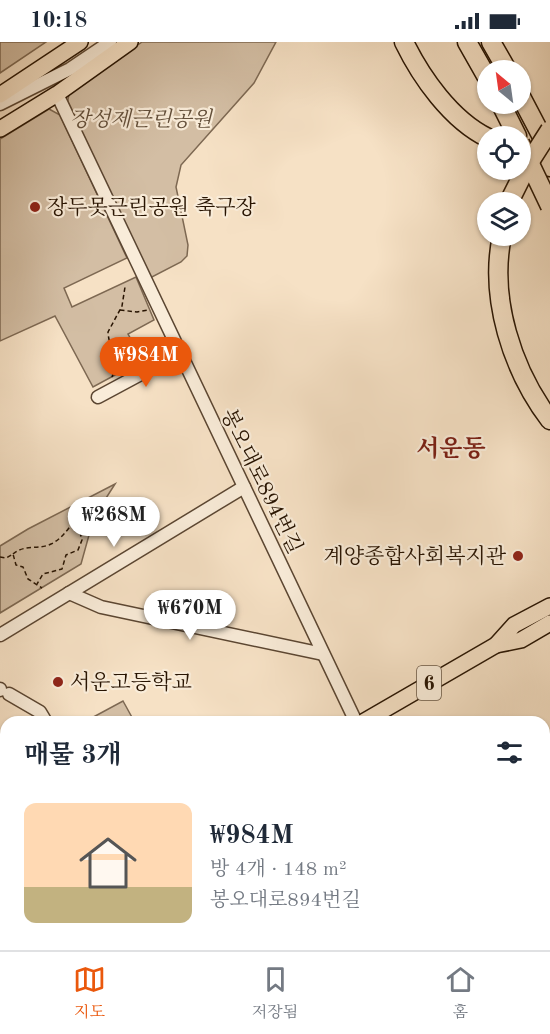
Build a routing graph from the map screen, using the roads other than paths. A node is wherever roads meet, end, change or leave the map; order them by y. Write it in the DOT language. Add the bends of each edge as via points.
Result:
graph roads {
  1 [pos="80,42"];
  2 [pos="110,42"];
  3 [pos="130,42"];
  4 [pos="467,42"];
  5 [pos="491,42"];
  6 [pos="406,47"];
  7 [pos="477,60"];
  8 [pos="501,60"];
  9 [pos="101,61"];
  10 [pos="0,94"];
  11 [pos="57,94"];
  12 [pos="0,104"];
  13 [pos="0,112"];
  14 [pos="530,114"];
  15 [pos="0,129"];
  16 [pos="477,130"];
  17 [pos="550,130"];
  18 [pos="550,152"];
  19 [pos="531,159"];
  20 [pos="531,166"];
  21 [pos="550,167"];
  22 [pos="514,192"];
  23 [pos="550,206"];
  24 [pos="500,246"];
  25 [pos="180,353"];
  26 [pos="98,397"];
  27 [pos="550,420"];
  28 [pos="244,487"];
  29 [pos="69,594"];
  30 [pos="550,606"];
  31 [pos="550,623"];
  32 [pos="0,635"];
  33 [pos="496,645"];
  34 [pos="323,654"];
  35 [pos="3,691"];
  36 [pos="42,716"];
  37 [pos="353,716"];
  38 [pos="373,716"];
  1 -- 10 [label="main road"];
  2 -- 12 [label="street" via="70,69"];
  3 -- 9 [label="main road"];
  4 -- 7 [label="highway"];
  5 -- 8 [label="highway"];
  6 -- 16 [label="highway" via="424,79"];
  9 -- 11 [label="main road"];
  9 -- 13 [label="street"];
  11 -- 15 [label="main road"];
  11 -- 25 [label="street, 봉오대로894번길"];
  14 -- 18 [label="highway"];
  17 -- 22 [label="highway, bridge"];
  19 -- 21 [label="highway"];
  20 -- 23 [label="highway, bridge"];
  24 -- 27 [label="highway" via="500,297 507,333 521,372"];
  25 -- 26 [label="street"];
  25 -- 28 [label="street, 봉오대로894번길"];
  28 -- 29 [label="street"];
  28 -- 34 [label="street, 봉오대로894번길"];
  29 -- 32 [label="street"];
  29 -- 34 [label="street" via="101,607"];
  30 -- 33 [label="main road, 6" via="514,626"];
  31 -- 33 [label="main road, 6" via="521,640"];
  33 -- 38 [label="main road, 6"];
  34 -- 37 [label="street, 봉오대로894번길"];
  35 -- 36 [label="street"];
}
